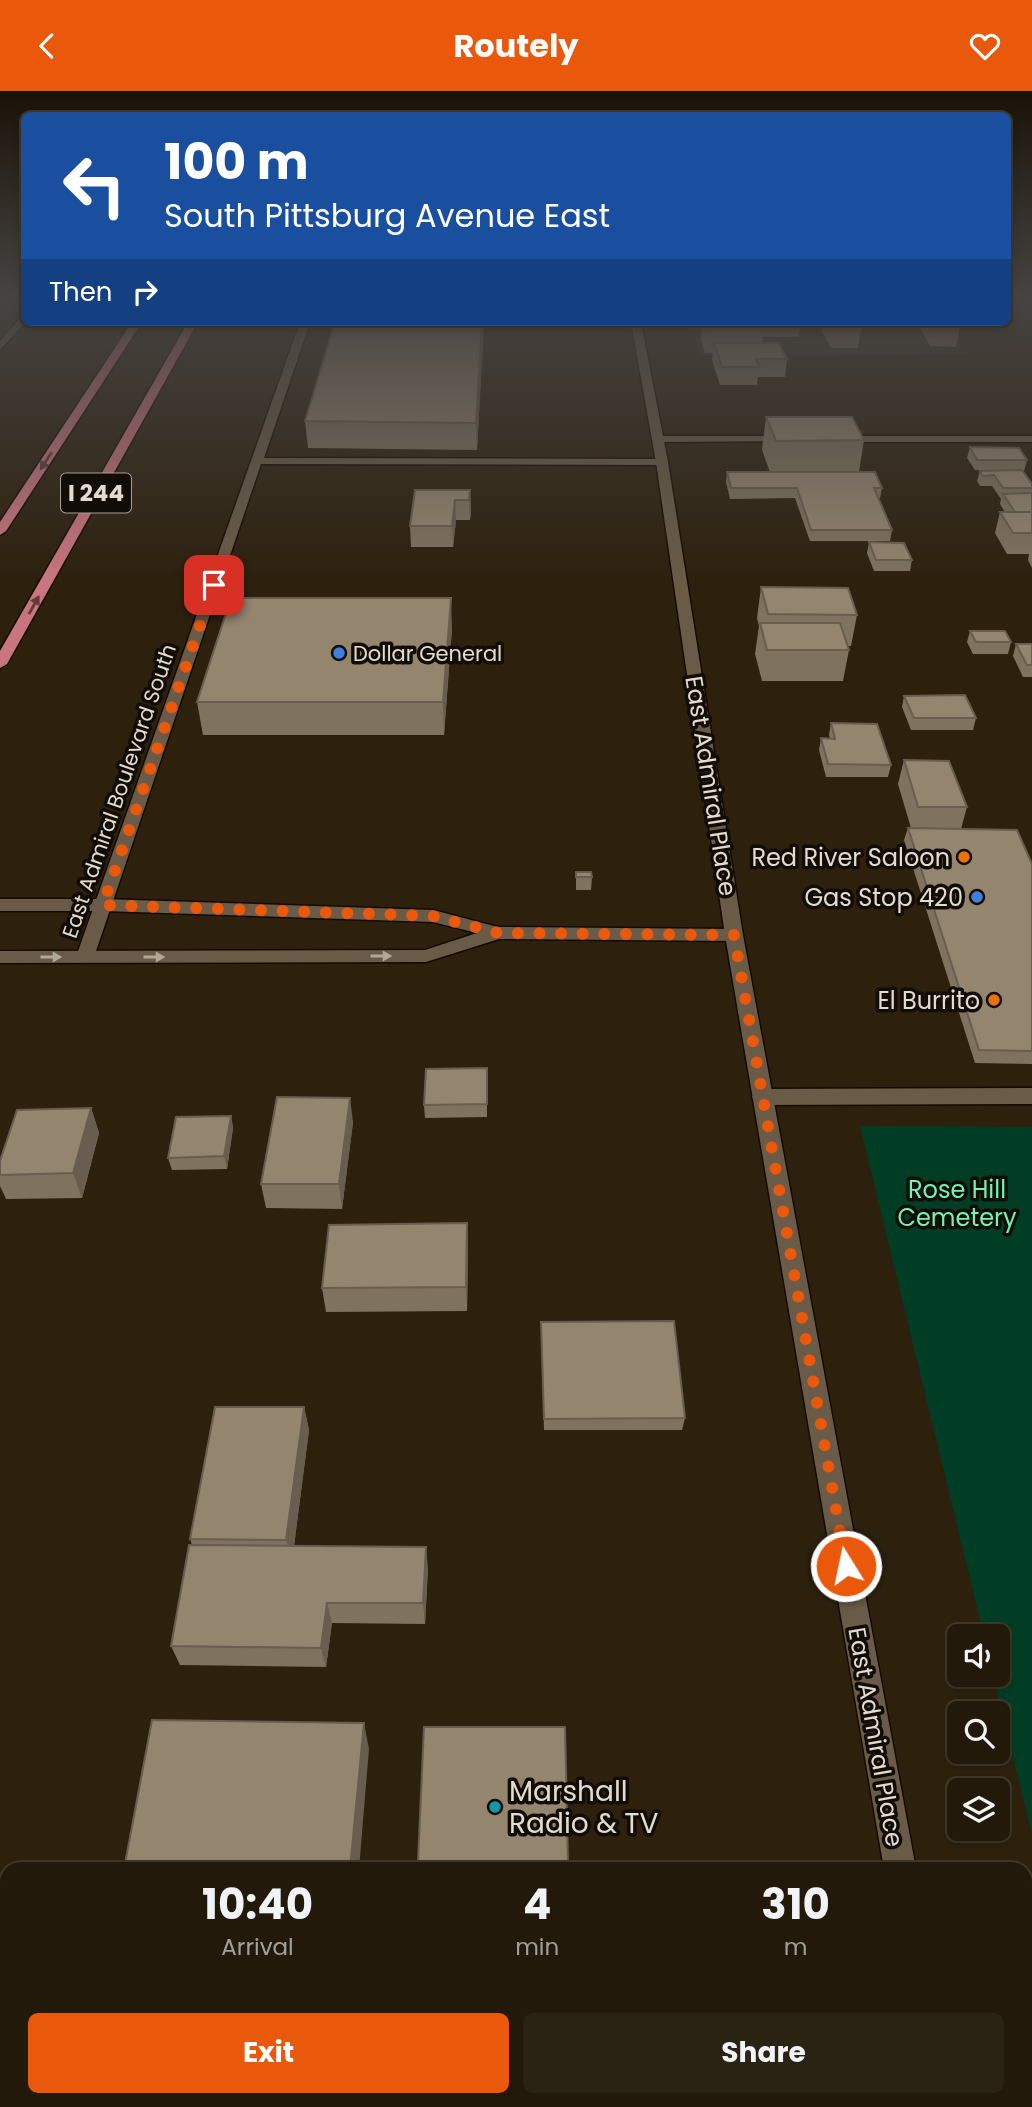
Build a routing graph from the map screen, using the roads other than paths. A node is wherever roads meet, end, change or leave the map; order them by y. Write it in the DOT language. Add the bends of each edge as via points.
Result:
graph roads {
  1 [pos="92,391"];
  2 [pos="154,391"];
  3 [pos="281,391"];
  4 [pos="650,391"];
  5 [pos="659,439"];
  6 [pos="804,439"];
  7 [pos="818,439"];
  8 [pos="1032,439"];
  9 [pos="257,461"];
  10 [pos="662,462"];
  11 [pos="0,531"];
  12 [pos="0,664"];
  13 [pos="0,905"];
  14 [pos="103,905"];
  15 [pos="498,933"];
  16 [pos="734,935"];
  17 [pos="8,957"];
  18 [pos="85,957"];
  19 [pos="1032,1096"];
  20 [pos="762,1097"];
  21 [pos="899,1862"];
  1 -- 11 [label="highway, I 244, one-way"];
  12 -- 2 [label="highway, I 244, one-way"];
  3 -- 9 [label="street, East Admiral Boulevard South"];
  4 -- 5 [label="street, East Admiral Place"];
  5 -- 6 [label="street"];
  5 -- 10 [label="street, East Admiral Place"];
  7 -- 8 [label="street"];
  9 -- 10 [label="street"];
  9 -- 14 [label="street, East Admiral Boulevard South"];
  10 -- 16 [label="street, East Admiral Place"];
  13 -- 14 [label="street"];
  14 -- 15 [label="street" via="433,916"];
  14 -- 18 [label="street, East Admiral Boulevard South"];
  15 -- 16 [label="street"];
  18 -- 15 [label="street, one-way" via="426,956"];
  16 -- 20 [label="street, East Admiral Place"];
  17 -- 18 [label="street, one-way"];
  19 -- 20 [label="street"];
  20 -- 21 [label="street, East Admiral Place"];
}
